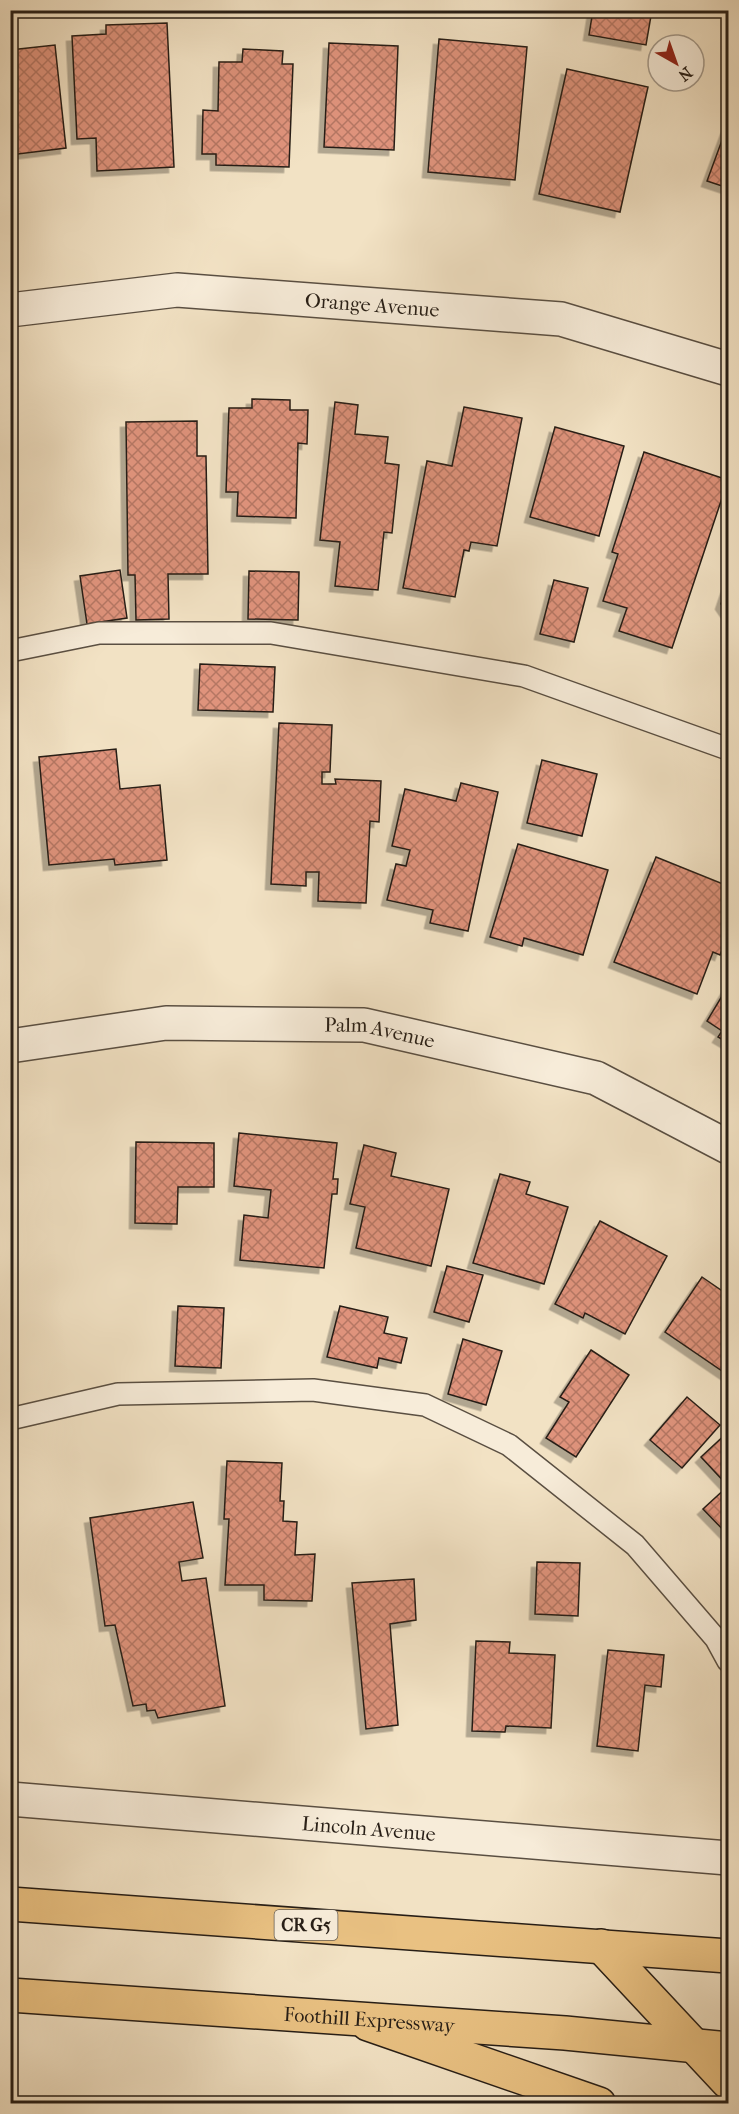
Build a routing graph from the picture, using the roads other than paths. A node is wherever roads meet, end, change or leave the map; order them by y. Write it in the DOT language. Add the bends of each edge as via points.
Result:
graph roads {
  1 [pos="10,310"];
  2 [pos="729,369"];
  3 [pos="10,651"];
  4 [pos="729,749"];
  5 [pos="10,1046"];
  6 [pos="729,1147"];
  7 [pos="10,1419"];
  8 [pos="729,1661"];
  9 [pos="10,1799"];
  10 [pos="729,1858"];
  11 [pos="10,1904"];
  12 [pos="602,1946"];
  13 [pos="729,1956"];
  14 [pos="10,1995"];
  15 [pos="358,2020"];
  16 [pos="693,2046"];
  17 [pos="729,2049"];
  18 [pos="729,2082"];
  19 [pos="599,2103"];
  1 -- 2 [label="street, Orange Avenue" via="177,290 561,319"];
  3 -- 4 [label="lane" via="99,633 271,633 524,676"];
  5 -- 6 [label="street, Palm Avenue" via="166,1023 364,1025 596,1078"];
  7 -- 8 [label="lane" via="118,1394 313,1390 425,1406 509,1445 635,1545 716,1639"];
  9 -- 10 [label="street, Lincoln Avenue"];
  11 -- 12 [label="main road, CR G5"];
  12 -- 13 [label="main road, CR G5"];
  12 -- 16 [label="main road"];
  14 -- 15 [label="main road, Foothill Expressway"];
  15 -- 16 [label="main road, Foothill Expressway" via="565,2033"];
  15 -- 19 [label="main road"];
  16 -- 17 [label="main road, Foothill Expressway"];
  16 -- 18 [label="main road"];
}
